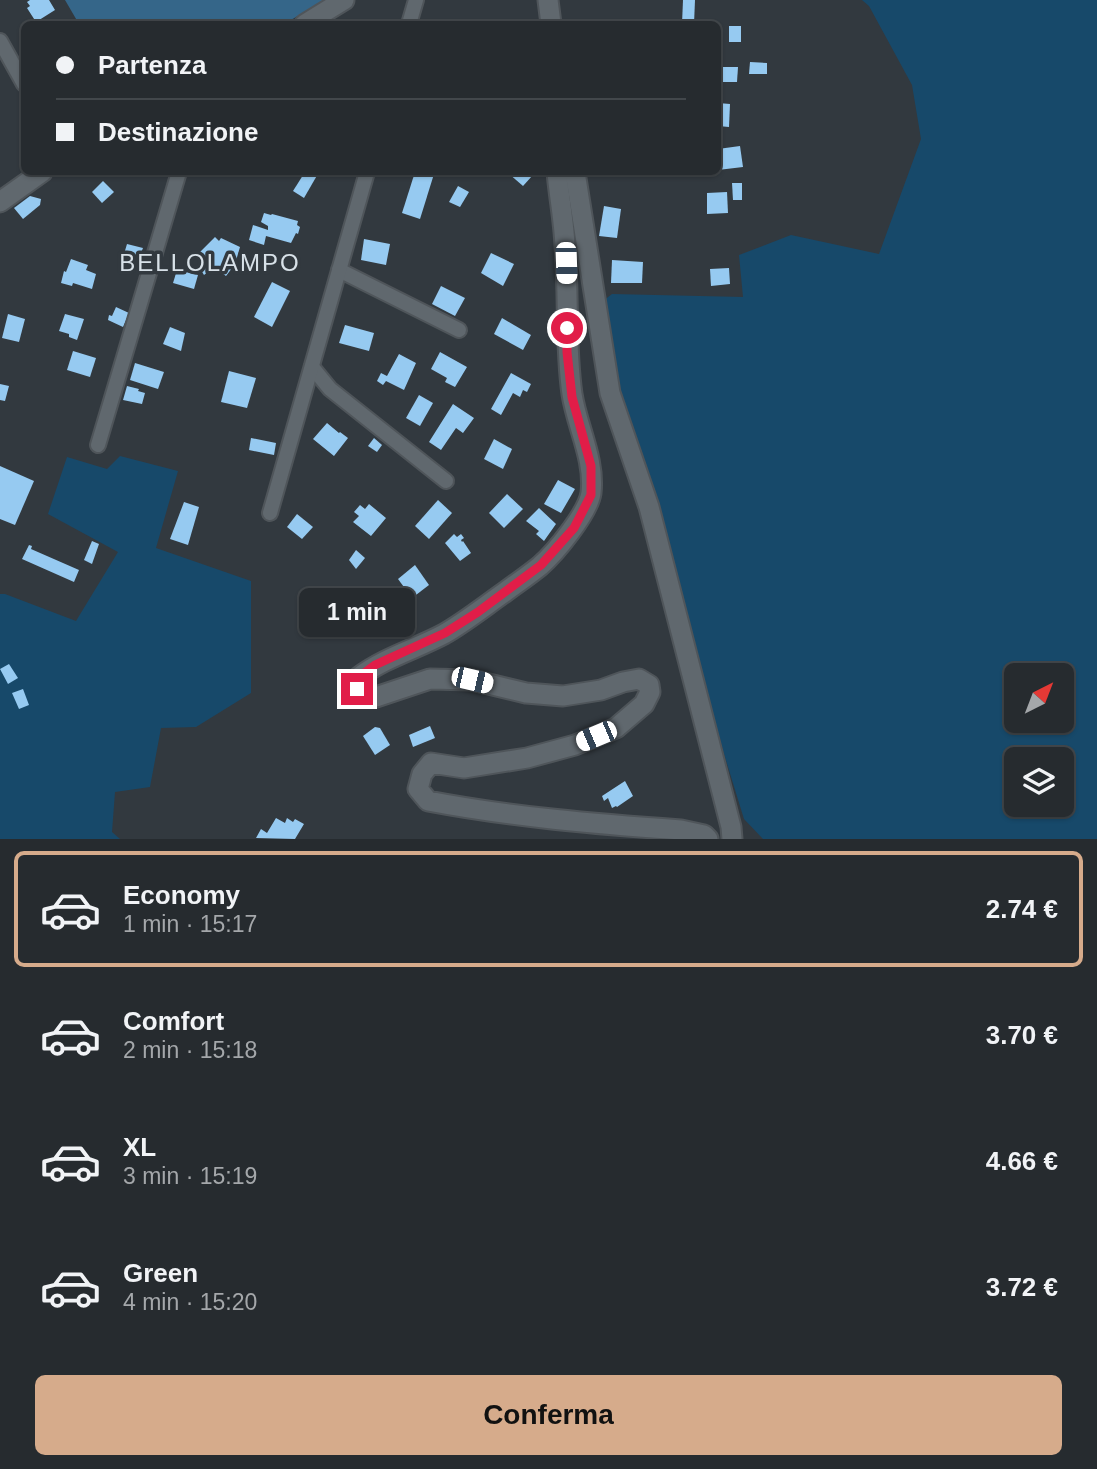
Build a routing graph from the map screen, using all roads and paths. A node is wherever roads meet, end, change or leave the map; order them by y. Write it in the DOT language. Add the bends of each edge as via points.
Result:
graph roads {
  1 [pos="344,0"];
  2 [pos="416,0"];
  3 [pos="548,0"];
  4 [pos="310,21"];
  5 [pos="410,21"];
  6 [pos="551,21"];
  7 [pos="0,41"];
  8 [pos="21,79"];
  9 [pos="38,175"];
  10 [pos="178,175"];
  11 [pos="366,175"];
  12 [pos="557,175"];
  13 [pos="575,175"];
  14 [pos="0,202"];
  15 [pos="339,270"];
  16 [pos="459,330"];
  17 [pos="312,366"];
  18 [pos="98,445"];
  19 [pos="446,481"];
  20 [pos="270,513"];
  21 [pos="708,839"];
  22 [pos="732,839"];
  1 -- 4 [label="main road"];
  2 -- 5 [label="street"];
  3 -- 6 [label="main road"];
  7 -- 8 [label="street"];
  9 -- 14 [label="main road"];
  10 -- 18 [label="street"];
  11 -- 15 [label="street"];
  12 -- 21 [label="main road" via="565,243 567,352 572,397 591,466 591,495 574,528 541,565 445,633 375,665 359,677 357,689 376,696 430,679 472,680 563,695 639,679 649,685 650,692 644,704 616,728 527,758 464,768 431,763 418,789 428,801 478,810 681,830"];
  13 -- 22 [label="main road" via="610,393 649,508"];
  15 -- 16 [label="street"];
  15 -- 17 [label="street"];
  17 -- 19 [label="street" via="330,389"];
  17 -- 20 [label="street"];
}
